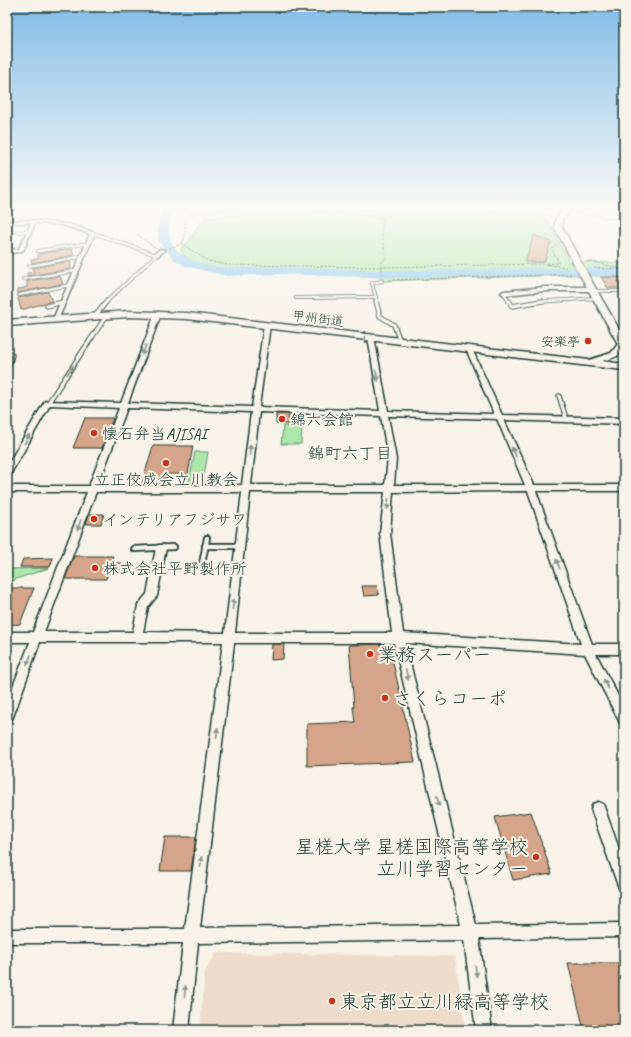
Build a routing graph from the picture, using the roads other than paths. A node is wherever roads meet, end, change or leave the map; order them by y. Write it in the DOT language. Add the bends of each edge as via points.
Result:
graph roads {
  1 [pos="156,255"];
  2 [pos="573,255"];
  3 [pos="84,256"];
  4 [pos="29,266"];
  5 [pos="76,271"];
  6 [pos="23,280"];
  7 [pos="382,281"];
  8 [pos="70,285"];
  9 [pos="624,292"];
  10 [pos="504,293"];
  11 [pos="594,293"];
  12 [pos="19,296"];
  13 [pos="375,296"];
  14 [pos="296,298"];
  15 [pos="63,302"];
  16 [pos="47,306"];
  17 [pos="158,314"];
  18 [pos="107,315"];
  19 [pos="95,316"];
  20 [pos="56,319"];
  21 [pos="7,323"];
  22 [pos="267,325"];
  23 [pos="367,337"];
  24 [pos="400,341"];
  25 [pos="624,345"];
  26 [pos="468,349"];
  27 [pos="12,355"];
  28 [pos="584,362"];
  29 [pos="624,367"];
  30 [pos="7,371"];
  31 [pos="559,396"];
  32 [pos="48,403"];
  33 [pos="123,405"];
  34 [pos="254,408"];
  35 [pos="385,414"];
  36 [pos="497,416"];
  37 [pos="566,418"];
  38 [pos="624,421"];
  39 [pos="7,473"];
  40 [pos="93,488"];
  41 [pos="246,488"];
  42 [pos="531,488"];
  43 [pos="624,488"];
  44 [pos="7,489"];
  45 [pos="389,489"];
  46 [pos="207,538"];
  47 [pos="205,546"];
  48 [pos="239,546"];
  49 [pos="174,547"];
  50 [pos="160,548"];
  51 [pos="134,549"];
  52 [pos="202,564"];
  53 [pos="7,637"];
  54 [pos="37,637"];
  55 [pos="138,638"];
  56 [pos="229,638"];
  57 [pos="398,638"];
  58 [pos="588,649"];
  59 [pos="624,649"];
  60 [pos="7,717"];
  61 [pos="624,719"];
  62 [pos="598,809"];
  63 [pos="624,883"];
  64 [pos="624,930"];
  65 [pos="470,932"];
  66 [pos="7,936"];
  67 [pos="191,936"];
  68 [pos="181,1030"];
  69 [pos="484,1030"];
  1 -- 19 [label="lane" via="108,299"];
  2 -- 11 [label="main road, bridge" via="580,274"];
  3 -- 4 [label="lane"];
  3 -- 5 [label="street"];
  5 -- 6 [label="lane"];
  5 -- 8 [label="street"];
  7 -- 13 [label="lane" via="372,283"];
  8 -- 12 [label="lane"];
  8 -- 15 [label="street"];
  9 -- 11 [label="lane"];
  10 -- 11 [label="street" via="545,289"];
  10 -- 11 [label="lane" via="512,306"];
  11 -- 25 [label="main road"];
  13 -- 14 [label="lane"];
  13 -- 24 [label="lane" via="380,316 394,325"];
  15 -- 16 [label="lane"];
  15 -- 20 [label="street"];
  17 -- 18 [label="main road, 甲州街道"];
  17 -- 22 [label="main road, 甲州街道"];
  17 -- 33 [label="street, one-way"];
  18 -- 19 [label="main road, 甲州街道"];
  32 -- 18 [label="lane, one-way"];
  19 -- 20 [label="main road, 甲州街道"];
  20 -- 21 [label="main road, 甲州街道"];
  22 -- 23 [label="main road, 甲州街道"];
  22 -- 34 [label="street"];
  23 -- 24 [label="main road, 甲州街道"];
  23 -- 35 [label="street, one-way"];
  24 -- 26 [label="main road, 甲州街道"];
  25 -- 28 [label="main road" via="608,357"];
  26 -- 28 [label="main road, 甲州街道"];
  26 -- 36 [label="street"];
  27 -- 30 [label="lane"];
  28 -- 29 [label="main road, 甲州街道"];
  31 -- 37 [label="lane"];
  32 -- 33 [label="street"];
  39 -- 32 [label="street, one-way"];
  33 -- 34 [label="street"];
  33 -- 40 [label="street"];
  34 -- 35 [label="street"];
  41 -- 34 [label="street, one-way"];
  35 -- 36 [label="street"];
  35 -- 45 [label="street" via="392,459"];
  36 -- 37 [label="street"];
  42 -- 36 [label="street, one-way"];
  37 -- 38 [label="street"];
  40 -- 41 [label="street"];
  40 -- 44 [label="street"];
  40 -- 54 [label="street, one-way"];
  41 -- 45 [label="street"];
  41 -- 48 [label="street"];
  42 -- 43 [label="street"];
  42 -- 45 [label="street"];
  58 -- 42 [label="street, one-way"];
  45 -- 57 [label="street, one-way" via="385,533"];
  46 -- 47 [label="lane"];
  47 -- 48 [label="lane"];
  47 -- 52 [label="lane"];
  56 -- 48 [label="street, one-way"];
  49 -- 50 [label="lane"];
  50 -- 51 [label="lane"];
  50 -- 55 [label="street" via="152,596 143,605"];
  53 -- 54 [label="street"];
  54 -- 55 [label="street"];
  54 -- 60 [label="street, one-way"];
  55 -- 56 [label="street"];
  56 -- 57 [label="street"];
  67 -- 56 [label="street, one-way"];
  57 -- 58 [label="street"];
  57 -- 65 [label="street, one-way"];
  58 -- 59 [label="street"];
  61 -- 58 [label="street, one-way"];
  62 -- 63 [label="street"];
  64 -- 65 [label="street"];
  65 -- 67 [label="street"];
  65 -- 69 [label="street, one-way"];
  66 -- 67 [label="street"];
  68 -- 67 [label="street, one-way"];
}
